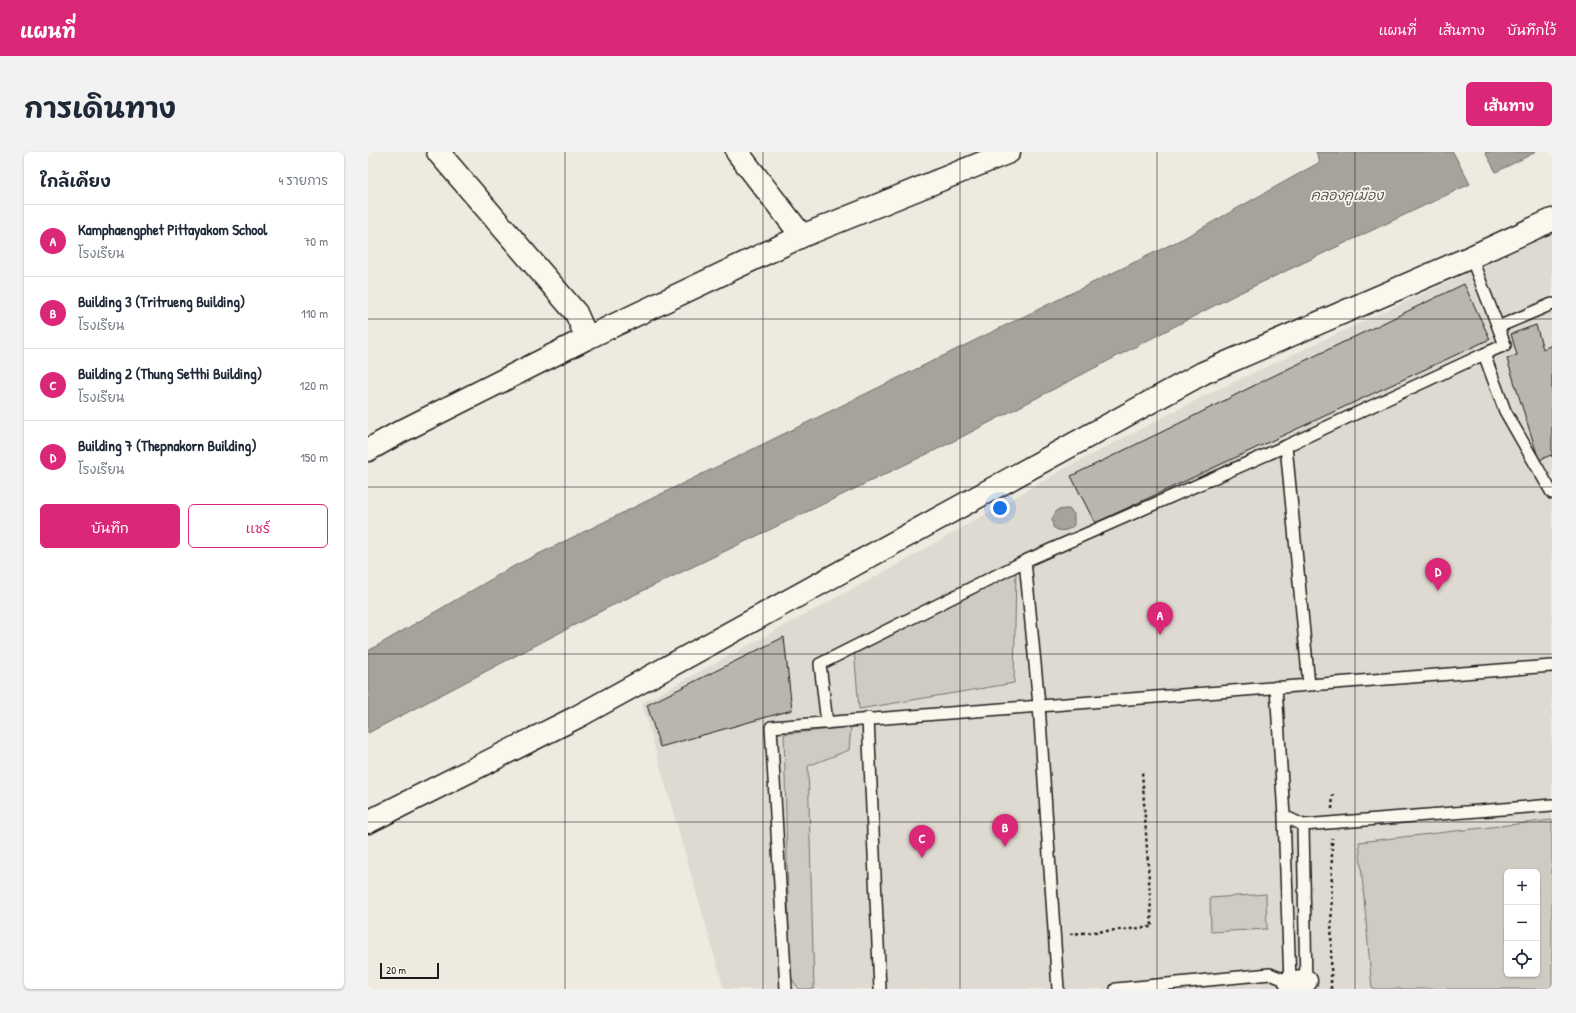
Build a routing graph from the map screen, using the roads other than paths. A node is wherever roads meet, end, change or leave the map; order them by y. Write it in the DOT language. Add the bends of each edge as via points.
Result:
graph roads {
  1 [pos="438,152"];
  2 [pos="737,152"];
  3 [pos="1009,152"];
  4 [pos="1552,220"];
  5 [pos="802,236"];
  6 [pos="1471,257"];
  7 [pos="1552,304"];
  8 [pos="1498,327"];
  9 [pos="588,338"];
  10 [pos="1484,354"];
  11 [pos="1286,446"];
  12 [pos="368,450"];
  13 [pos="1552,493"];
  14 [pos="1026,561"];
  15 [pos="1552,666"];
  16 [pos="1308,685"];
  17 [pos="1276,687"];
  18 [pos="1039,705"];
  19 [pos="868,718"];
  20 [pos="826,723"];
  21 [pos="1552,805"];
  22 [pos="1284,816"];
  23 [pos="368,822"];
  24 [pos="1303,825"];
  25 [pos="1298,985"];
  26 [pos="786,989"];
  27 [pos="880,989"];
  28 [pos="1058,989"];
  29 [pos="1116,989"];
  1 -- 9 [label="street" via="576,313"];
  2 -- 5 [label="street"];
  3 -- 5 [label="street"];
  4 -- 6 [label="street"];
  5 -- 9 [label="street"];
  6 -- 8 [label="lane"];
  6 -- 23 [label="street" via="1203,373 577,717"];
  7 -- 8 [label="lane"];
  8 -- 10 [label="lane" via="1506,345"];
  9 -- 12 [label="street"];
  10 -- 11 [label="lane"];
  10 -- 13 [label="lane" via="1505,411"];
  11 -- 14 [label="lane"];
  11 -- 16 [label="lane"];
  14 -- 18 [label="lane"];
  14 -- 20 [label="lane" via="820,664"];
  15 -- 16 [label="lane"];
  16 -- 17 [label="lane"];
  17 -- 18 [label="lane"];
  17 -- 22 [label="lane"];
  18 -- 19 [label="lane"];
  18 -- 28 [label="lane"];
  19 -- 20 [label="lane"];
  19 -- 27 [label="lane"];
  20 -- 26 [label="lane" via="771,727"];
  21 -- 24 [label="lane"];
  22 -- 24 [label="lane"];
  22 -- 25 [label="lane"];
  24 -- 25 [label="lane"];
  25 -- 29 [label="lane" via="1270,974"];
}
